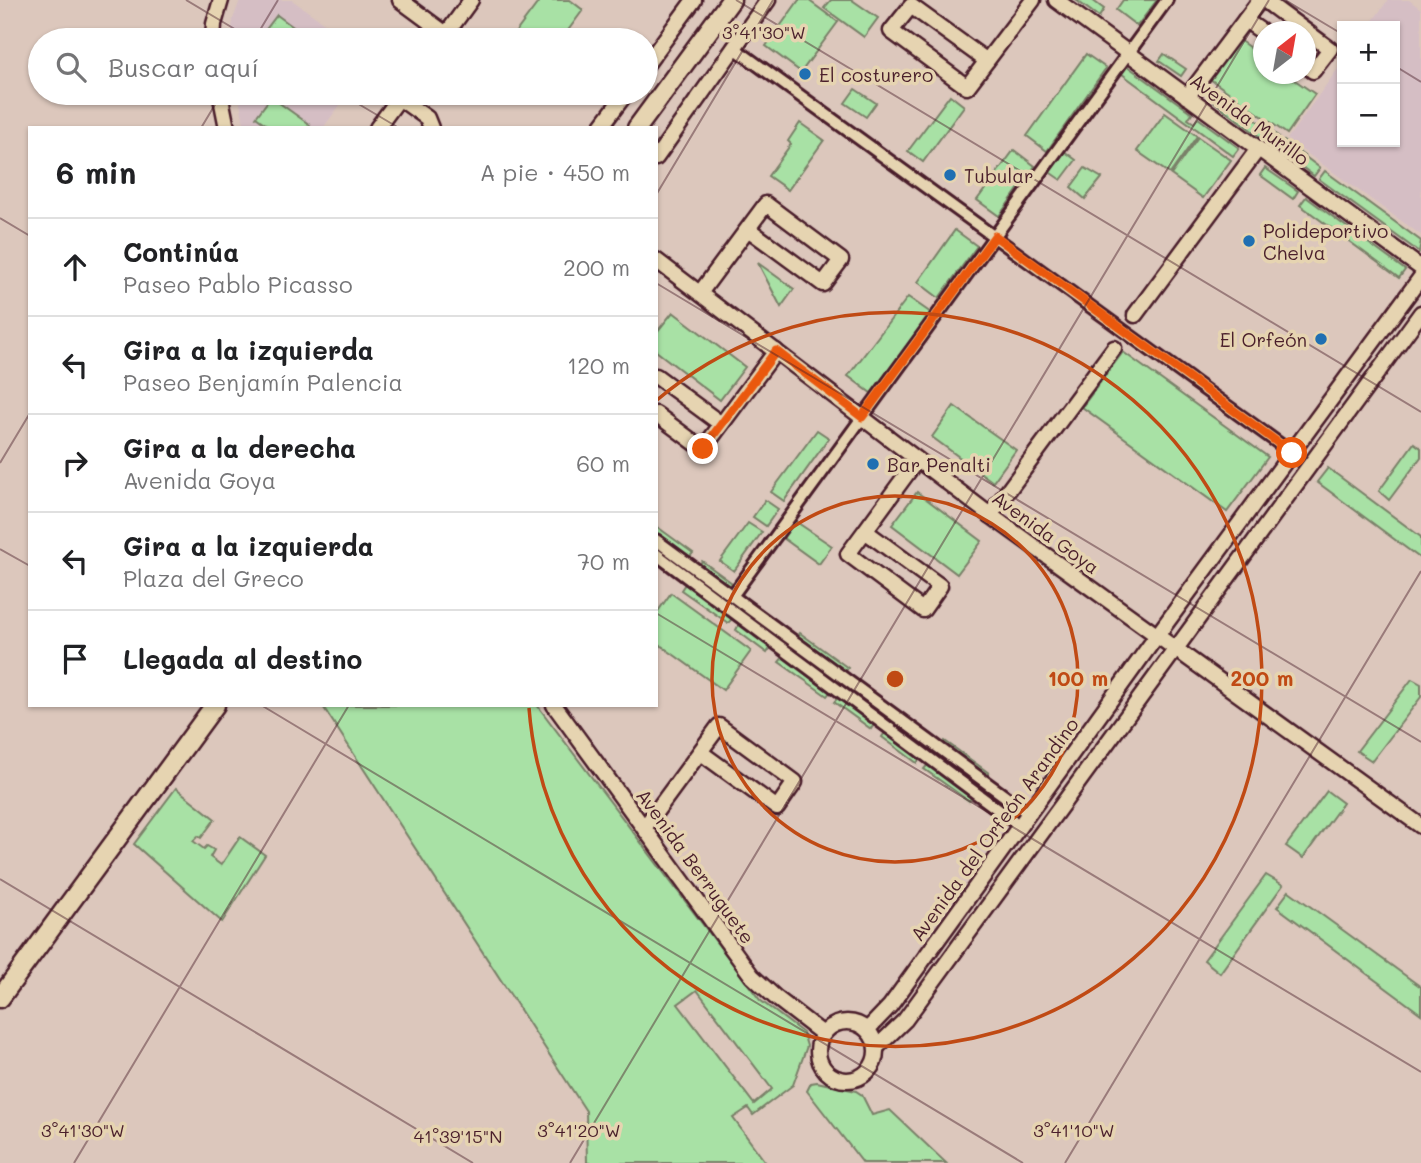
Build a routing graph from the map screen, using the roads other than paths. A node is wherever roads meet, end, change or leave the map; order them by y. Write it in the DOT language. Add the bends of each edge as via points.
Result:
graph roads {
  1 [pos="221,0"];
  2 [pos="400,0"];
  3 [pos="471,0"];
  4 [pos="694,0"];
  5 [pos="731,0"];
  6 [pos="768,0"];
  7 [pos="1032,0"];
  8 [pos="1056,0"];
  9 [pos="1167,0"];
  10 [pos="1262,0"];
  11 [pos="1245,20"];
  12 [pos="1291,21"];
  13 [pos="1253,25"];
  14 [pos="214,28"];
  15 [pos="433,28"];
  16 [pos="451,28"];
  17 [pos="1316,39"];
  18 [pos="733,47"];
  19 [pos="658,49"];
  20 [pos="1129,53"];
  21 [pos="987,61"];
  22 [pos="1316,67"];
  23 [pos="1188,97"];
  24 [pos="658,99"];
  25 [pos="222,105"];
  26 [pos="394,105"];
  27 [pos="412,105"];
  28 [pos="617,105"];
  29 [pos="654,105"];
  30 [pos="227,126"];
  31 [pos="378,126"];
  32 [pos="430,126"];
  33 [pos="601,126"];
  34 [pos="638,126"];
  35 [pos="1258,149"];
  36 [pos="658,155"];
  37 [pos="748,229"];
  38 [pos="995,236"];
  39 [pos="658,262"];
  40 [pos="1421,268"];
  41 [pos="1421,276"];
  42 [pos="700,293"];
  43 [pos="1421,313"];
  44 [pos="1135,315"];
  45 [pos="1114,348"];
  46 [pos="776,351"];
  47 [pos="658,377"];
  48 [pos="658,415"];
  49 [pos="862,417"];
  50 [pos="721,424"];
  51 [pos="1292,453"];
  52 [pos="917,460"];
  53 [pos="990,515"];
  54 [pos="865,531"];
  55 [pos="658,542"];
  56 [pos="658,555"];
  57 [pos="687,570"];
  58 [pos="735,603"];
  59 [pos="1156,637"];
  60 [pos="785,642"];
  61 [pos="1174,650"];
  62 [pos="845,680"];
  63 [pos="838,690"];
  64 [pos="214,707"];
  65 [pos="555,707"];
  66 [pos="890,712"];
  67 [pos="883,723"];
  68 [pos="936,746"];
  69 [pos="700,752"];
  70 [pos="928,757"];
  71 [pos="989,785"];
  72 [pos="981,797"];
  73 [pos="1024,820"];
  74 [pos="1421,826"];
  75 [pos="644,828"];
  76 [pos="0,998"];
  77 [pos="868,1029"];
  78 [pos="823,1034"];
  79 [pos="877,1047"];
  1 -- 14 [label="street"];
  2 -- 15 [label="street"];
  3 -- 16 [label="street"];
  4 -- 19 [label="street"];
  5 -- 24 [label="street"];
  6 -- 18 [label="street"];
  7 -- 21 [label="street"];
  8 -- 20 [label="street, Avenida Murillo"];
  9 -- 20 [label="street"];
  10 -- 11 [label="street"];
  10 -- 12 [label="street"];
  11 -- 13 [label="street"];
  11 -- 23 [label="street"];
  17 -- 22 [label="street" via="1330,49"];
  18 -- 36 [label="street"];
  18 -- 38 [label="street"];
  20 -- 23 [label="street, Avenida Murillo"];
  20 -- 38 [label="street"];
  21 -- 21 [label="street" via="967,87 891,31 911,6"];
  23 -- 35 [label="street, Avenida Murillo"];
  25 -- 30 [label="street"];
  26 -- 31 [label="street"];
  27 -- 32 [label="street"];
  28 -- 33 [label="street"];
  29 -- 34 [label="street"];
  35 -- 40 [label="street, Avenida Murillo"];
  35 -- 44 [label="street"];
  37 -- 37 [label="street" via="766,204 841,260 823,284"];
  37 -- 42 [label="street"];
  38 -- 49 [label="street"];
  38 -- 51 [label="street"];
  39 -- 42 [label="street, Avenida Goya"];
  41 -- 51 [label="street, Avenida del Orfeón Arandino"];
  42 -- 46 [label="street, Avenida Goya"];
  43 -- 61 [label="street"];
  45 -- 53 [label="street"];
  46 -- 49 [label="street, Avenida Goya"];
  46 -- 50 [label="street"];
  47 -- 50 [label="street"];
  48 -- 50 [label="street" via="703,449"];
  49 -- 52 [label="street, Avenida Goya"];
  49 -- 58 [label="street"];
  51 -- 59 [label="street, Avenida del Orfeón Arandino"];
  52 -- 53 [label="street, Avenida Goya"];
  52 -- 54 [label="street"];
  53 -- 59 [label="street, Avenida Goya"];
  54 -- 54 [label="street" via="848,554 923,610 940,586"];
  55 -- 57 [label="street"];
  56 -- 57 [label="street"];
  57 -- 58 [label="street"];
  58 -- 60 [label="street"];
  59 -- 61 [label="street, Avenida Goya"];
  59 -- 73 [label="street, Avenida del Orfeón Arandino"];
  60 -- 62 [label="street"];
  60 -- 63 [label="street"];
  61 -- 74 [label="street, Avenida Goya"];
  61 -- 79 [label="street" via="905,1020"];
  62 -- 63 [label="street"];
  62 -- 66 [label="street"];
  63 -- 67 [label="street"];
  64 -- 76 [label="street"];
  65 -- 75 [label="street, Avenida Berruguete"];
  66 -- 67 [label="street"];
  66 -- 68 [label="street"];
  67 -- 70 [label="street"];
  68 -- 70 [label="street"];
  68 -- 71 [label="street"];
  69 -- 69 [label="street" via="719,726 795,782 777,808"];
  69 -- 75 [label="street"];
  70 -- 72 [label="street"];
  71 -- 72 [label="street"];
  71 -- 73 [label="street"];
  72 -- 73 [label="street"];
  73 -- 77 [label="street, Avenida del Orfeón Arandino" via="890,1006"];
  75 -- 78 [label="street, Avenida Berruguete" via="752,976"];
  77 -- 78 [label="street" via="844,1022"];
  77 -- 79 [label="street"];
  78 -- 79 [label="street" via="818,1048 820,1063 830,1075 844,1081 870,1071"];
}
